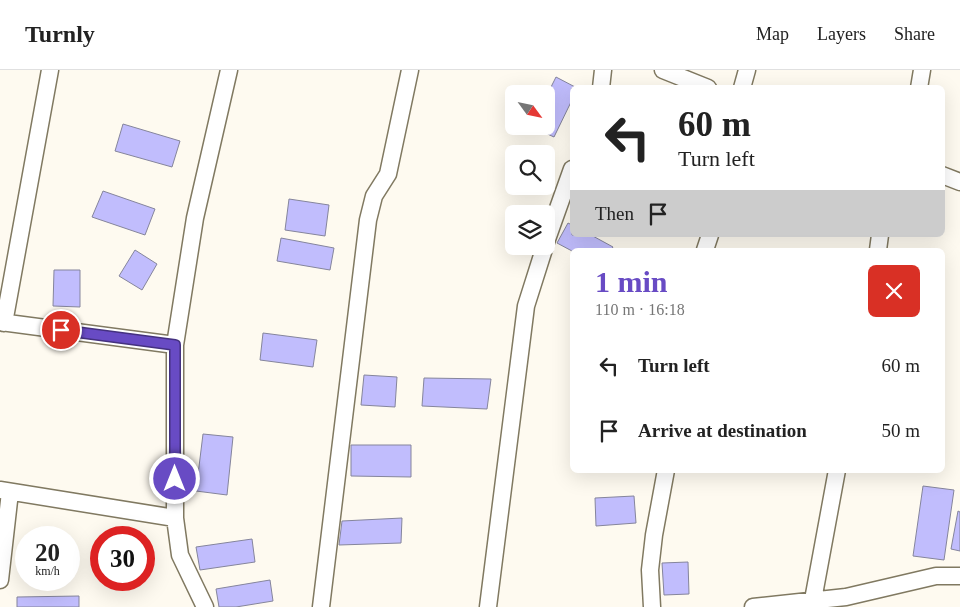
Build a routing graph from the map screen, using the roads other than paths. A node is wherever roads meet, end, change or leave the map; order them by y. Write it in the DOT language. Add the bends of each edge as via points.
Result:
graph roads {
  1 [pos="50,70"];
  2 [pos="229,70"];
  3 [pos="410,70"];
  4 [pos="603,70"];
  5 [pos="663,70"];
  6 [pos="746,70"];
  7 [pos="922,70"];
  8 [pos="601,85"];
  9 [pos="700,85"];
  10 [pos="743,85"];
  11 [pos="919,85"];
  12 [pos="570,175"];
  13 [pos="945,176"];
  14 [pos="960,182"];
  15 [pos="555,217"];
  16 [pos="542,255"];
  17 [pos="2,323"];
  18 [pos="175,345"];
  19 [pos="666,473"];
  20 [pos="836,473"];
  21 [pos="5,491"];
  22 [pos="175,518"];
  23 [pos="960,576"];
  24 [pos="0,580"];
  25 [pos="812,600"];
  26 [pos="846,602"];
  27 [pos="205,607"];
  28 [pos="321,607"];
  29 [pos="488,607"];
  30 [pos="652,607"];
  31 [pos="754,607"];
  1 -- 17 [label="street"];
  2 -- 18 [label="street" via="195,218"];
  3 -- 28 [label="street" via="388,174 374,196 368,220"];
  4 -- 8 [label="street"];
  5 -- 9 [label="street"];
  6 -- 10 [label="street"];
  7 -- 11 [label="street"];
  12 -- 15 [label="street"];
  13 -- 14 [label="street"];
  16 -- 29 [label="street" via="526,306"];
  17 -- 18 [label="street"];
  18 -- 22 [label="street"];
  19 -- 30 [label="street" via="651,562"];
  20 -- 25 [label="street"];
  21 -- 22 [label="street"];
  21 -- 24 [label="street"];
  22 -- 27 [label="street" via="180,555"];
  23 -- 26 [label="street" via="936,576"];
  25 -- 26 [label="street"];
  25 -- 31 [label="street"];
}
